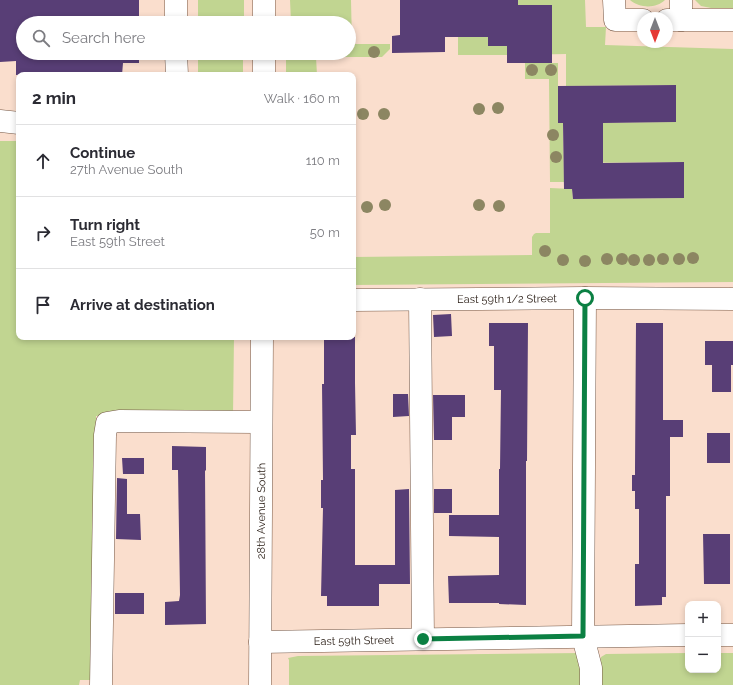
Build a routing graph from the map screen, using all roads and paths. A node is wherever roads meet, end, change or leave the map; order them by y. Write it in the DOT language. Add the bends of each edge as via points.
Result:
graph roads {
  1 [pos="176,0"];
  2 [pos="264,0"];
  3 [pos="614,0"];
  4 [pos="676,14"];
  5 [pos="176,16"];
  6 [pos="264,16"];
  7 [pos="637,20"];
  8 [pos="733,20"];
  9 [pos="176,60"];
  10 [pos="264,60"];
  11 [pos="177,72"];
  12 [pos="264,72"];
  13 [pos="0,121"];
  14 [pos="16,123"];
  15 [pos="585,298"];
  16 [pos="420,299"];
  17 [pos="733,299"];
  18 [pos="356,300"];
  19 [pos="262,340"];
  20 [pos="261,422"];
  21 [pos="685,635"];
  22 [pos="721,635"];
  23 [pos="733,635"];
  24 [pos="583,636"];
  25 [pos="423,639"];
  26 [pos="260,642"];
  27 [pos="101,685"];
  28 [pos="260,685"];
  29 [pos="591,685"];
  1 -- 5 [label="street"];
  2 -- 6 [label="street"];
  3 -- 7 [label="street" via="615,20"];
  4 -- 8 [label="street"];
  9 -- 11 [label="street"];
  10 -- 12 [label="street"];
  13 -- 14 [label="street"];
  15 -- 16 [label="street, East 59th 1/2 Street"];
  15 -- 17 [label="street, East 59th 1/2 Street"];
  15 -- 24 [label="street"];
  16 -- 18 [label="street, East 59th 1/2 Street"];
  16 -- 25 [label="street"];
  19 -- 20 [label="street, 28th Avenue South"];
  20 -- 26 [label="street, 28th Avenue South"];
  20 -- 27 [label="street" via="107,422 104,436"];
  21 -- 24 [label="street, East 59th Street"];
  22 -- 23 [label="street"];
  24 -- 25 [label="street, East 59th Street"];
  24 -- 29 [label="street" via="592,668"];
  25 -- 26 [label="street, East 59th Street"];
  26 -- 28 [label="street, 28th Avenue South"];
}
